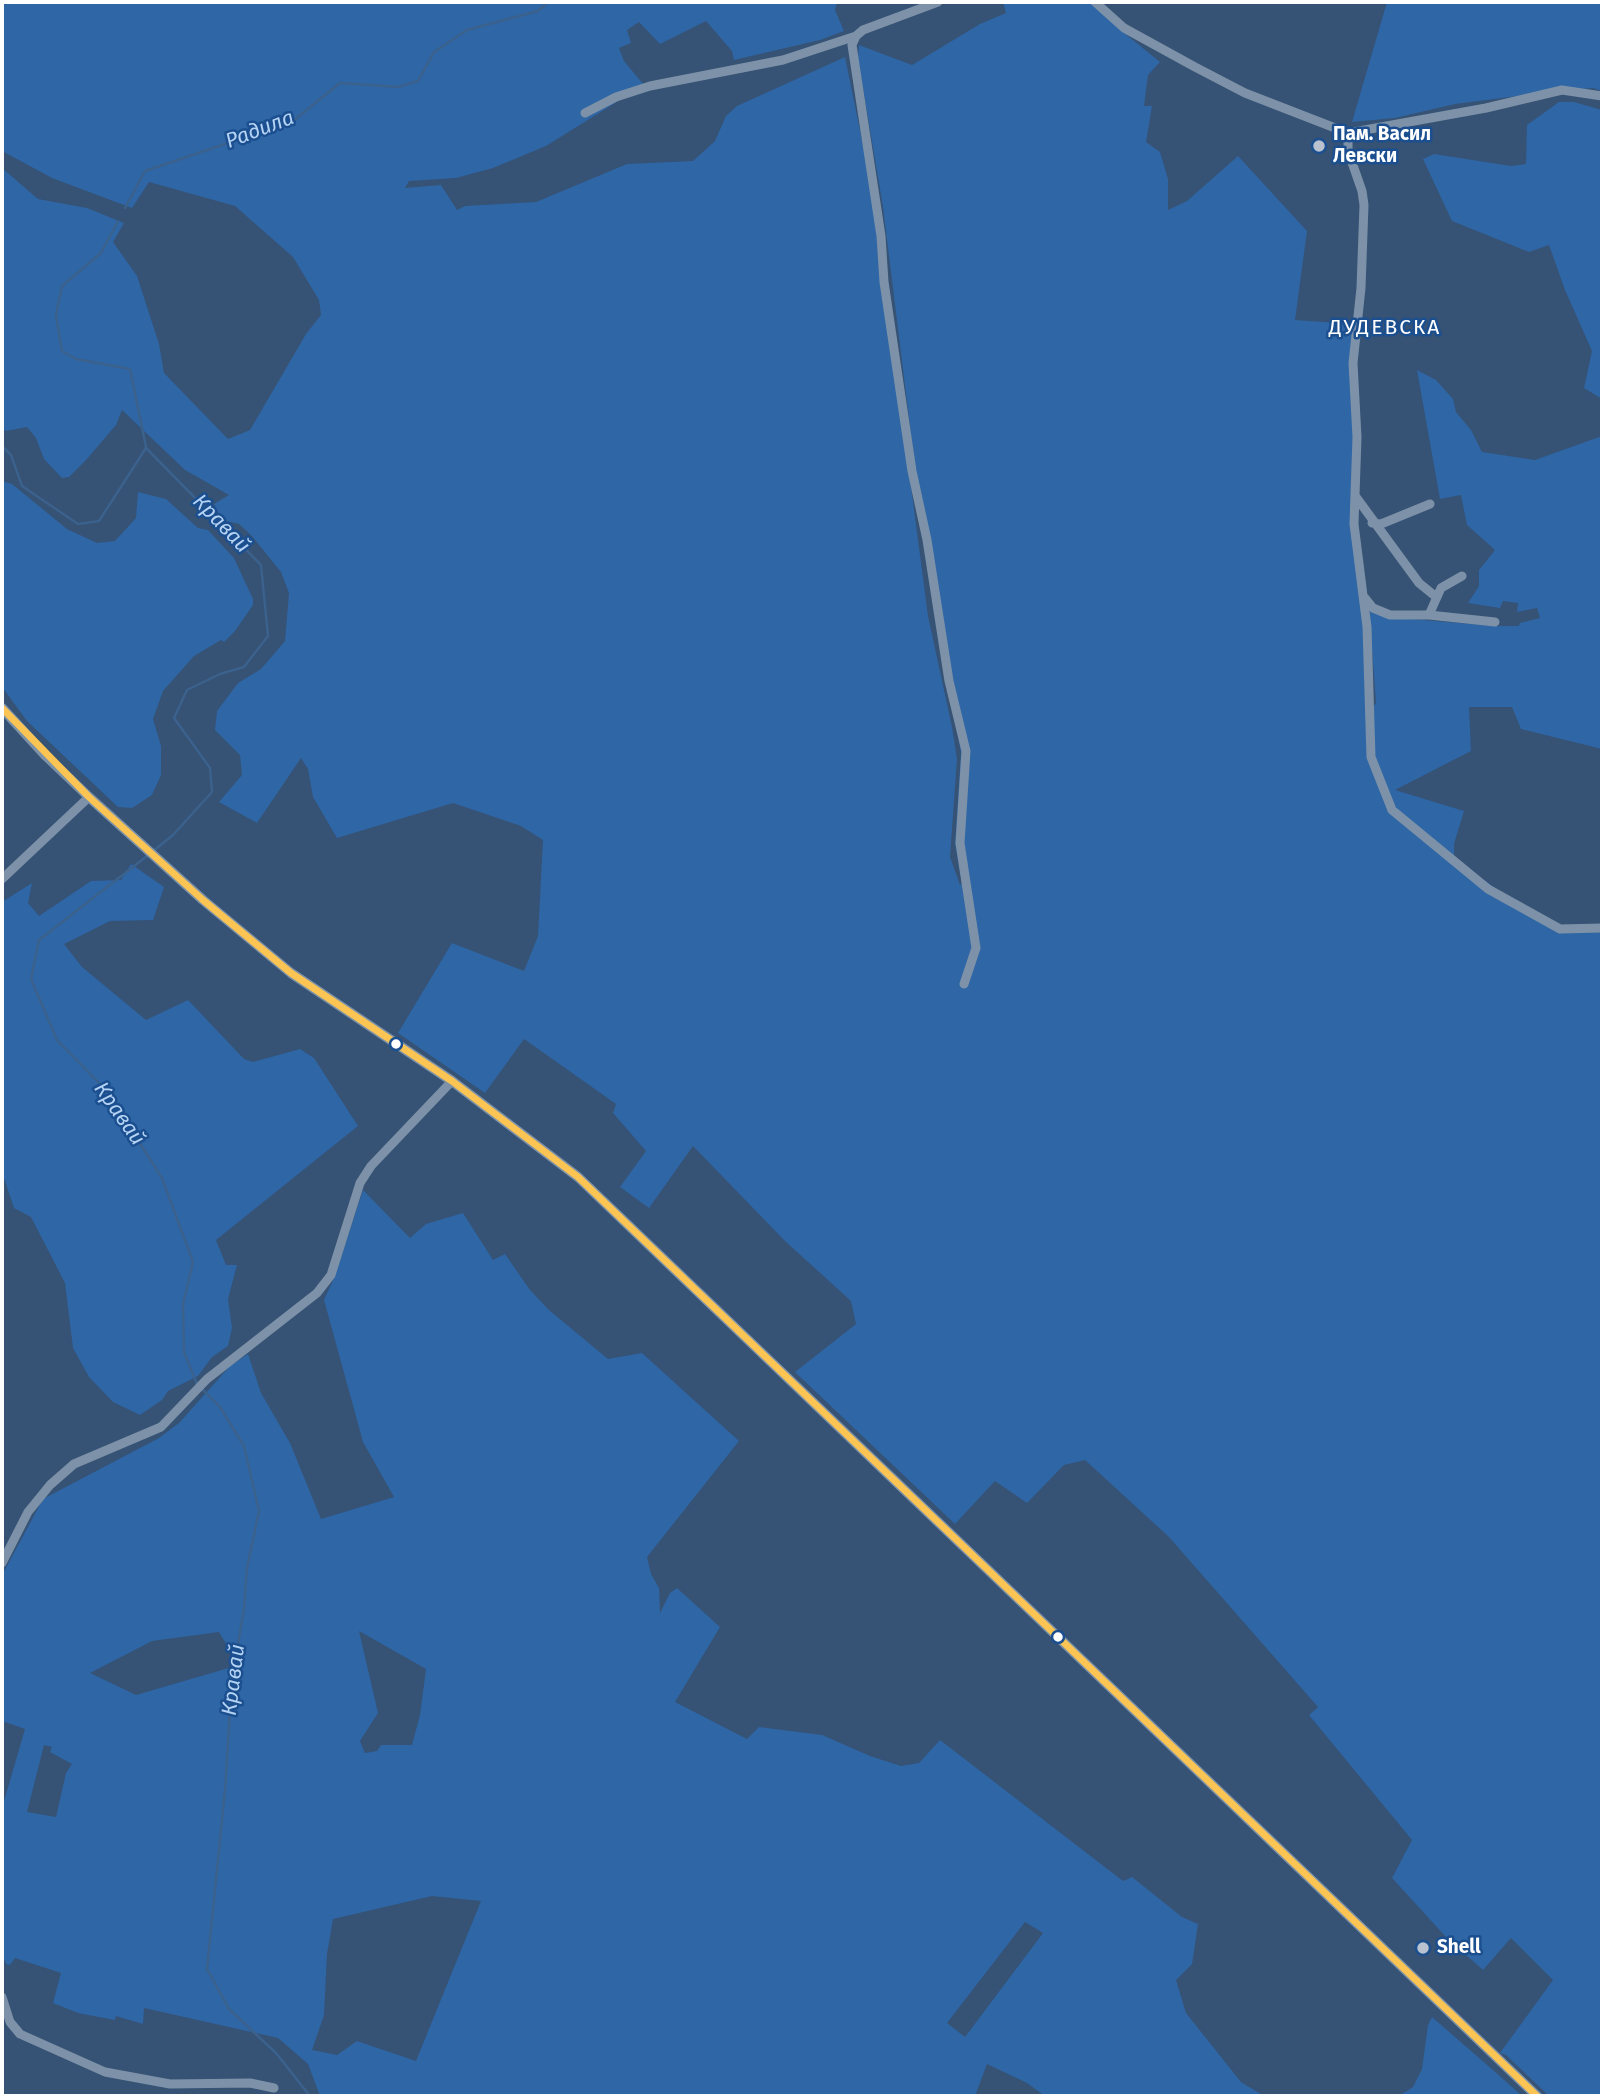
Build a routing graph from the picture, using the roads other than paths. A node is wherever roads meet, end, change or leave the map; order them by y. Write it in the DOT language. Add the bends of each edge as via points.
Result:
graph roads {
  1 [pos="938,2"];
  2 [pos="1096,2"];
  3 [pos="856,36"];
  4 [pos="1602,96"];
  5 [pos="585,113"];
  6 [pos="1348,132"];
  7 [pos="1355,496"];
  8 [pos="1430,504"];
  9 [pos="1372,523"];
  10 [pos="1462,576"];
  11 [pos="1435,596"];
  12 [pos="1364,597"];
  13 [pos="1429,615"];
  14 [pos="1496,622"];
  15 [pos="2,708"];
  16 [pos="89,797"];
  17 [pos="2,878"];
  18 [pos="1602,928"];
  19 [pos="964,984"];
  20 [pos="452,1082"];
  21 [pos="2,1563"];
  22 [pos="2,1997"];
  23 [pos="274,2088"];
  24 [pos="1537,2096"];
  1 -- 3 [label="street"];
  2 -- 6 [label="street" via="1124,28 1245,93"];
  3 -- 5 [label="street" via="783,60 650,86"];
  3 -- 19 [label="street" via="852,46 912,471 966,751 960,843 975,947"];
  4 -- 6 [label="street" via="1562,90"];
  6 -- 7 [label="street" via="1348,151 1364,205 1353,363"];
  7 -- 9 [label="street"];
  7 -- 12 [label="street"];
  8 -- 9 [label="street" via="1381,524"];
  9 -- 11 [label="street" via="1419,583"];
  10 -- 11 [label="street"];
  11 -- 13 [label="street"];
  12 -- 13 [label="street" via="1373,608 1390,615"];
  12 -- 18 [label="street" via="1371,757 1392,810 1488,889 1560,929"];
  13 -- 14 [label="street"];
  15 -- 16 [label="street"];
  16 -- 17 [label="street"];
  16 -- 20 [label="street" via="291,973"];
  20 -- 21 [label="street" via="370,1166 360,1183 331,1275 317,1293 207,1379 160,1427 74,1464 28,1512"];
  20 -- 24 [label="street" via="578,1177"];
  22 -- 23 [label="street" via="10,2022 20,2034 105,2073 170,2084 250,2083"];
}
